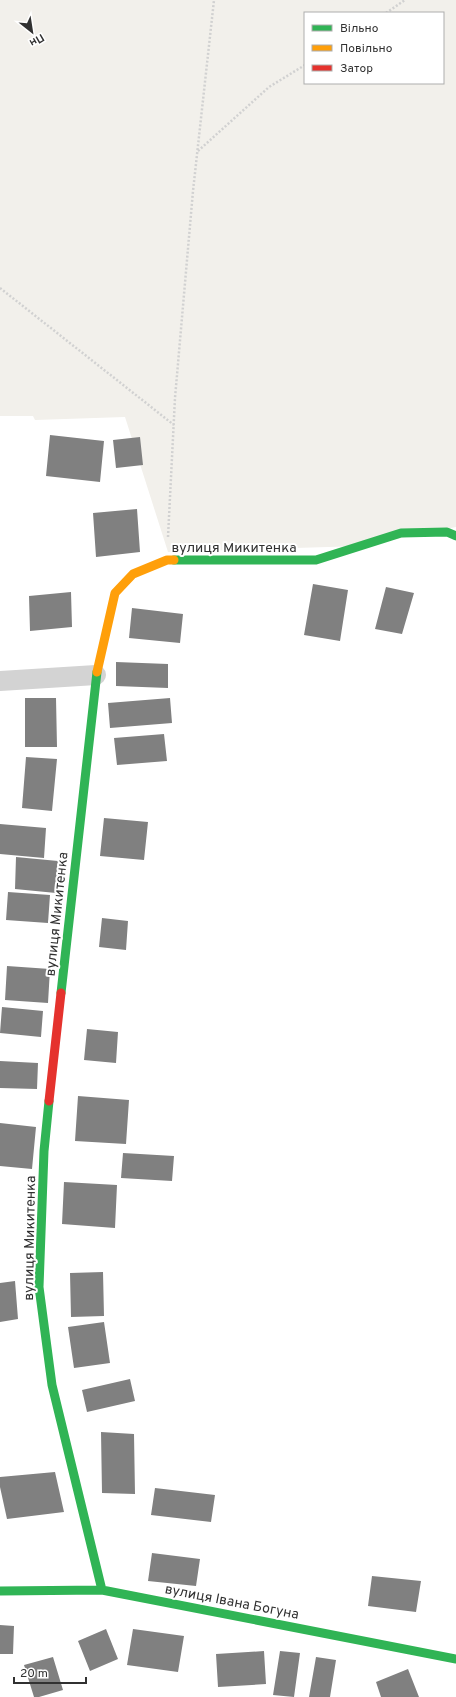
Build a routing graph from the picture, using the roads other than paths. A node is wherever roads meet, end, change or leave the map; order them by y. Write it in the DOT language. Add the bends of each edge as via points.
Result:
graph roads {
  1 [pos="453,532"];
  2 [pos="96,675"];
  3 [pos="0,681"];
  4 [pos="102,1590"];
  5 [pos="0,1591"];
  6 [pos="456,1659"];
  1 -- 2 [label="street, вулиця Микитенка" via="402,533 316,560 167,560 133,574 115,593"];
  2 -- 3 [label="street"];
  2 -- 4 [label="street, вулиця Микитенка" via="44,1151 39,1287 52,1385"];
  4 -- 5 [label="street, вулиця Івана Богуна"];
  4 -- 6 [label="street, вулиця Івана Богуна"];
}
